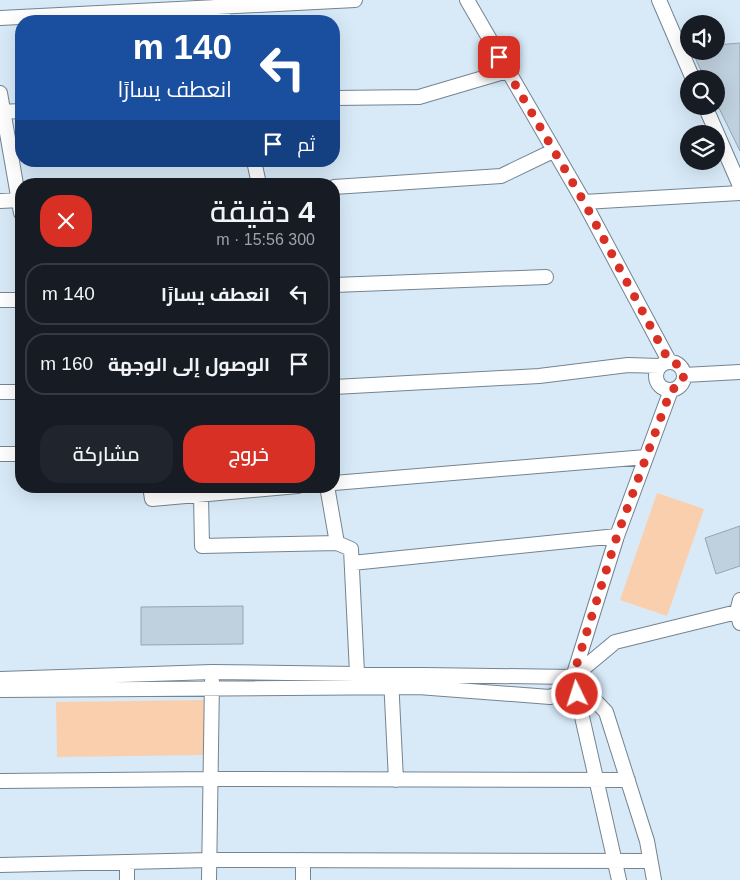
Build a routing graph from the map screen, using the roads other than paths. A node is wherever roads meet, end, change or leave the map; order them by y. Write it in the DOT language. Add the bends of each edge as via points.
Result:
graph roads {
  1 [pos="355,0"];
  2 [pos="466,0"];
  3 [pos="659,0"];
  4 [pos="220,3"];
  5 [pos="44,15"];
  6 [pos="15,17"];
  7 [pos="0,18"];
  8 [pos="689,70"];
  9 [pos="507,71"];
  10 [pos="0,93"];
  11 [pos="340,98"];
  12 [pos="15,111"];
  13 [pos="2,112"];
  14 [pos="709,115"];
  15 [pos="554,151"];
  16 [pos="15,179"];
  17 [pos="740,186"];
  18 [pos="340,187"];
  19 [pos="740,193"];
  20 [pos="0,201"];
  21 [pos="584,202"];
  22 [pos="15,204"];
  23 [pos="546,276"];
  24 [pos="340,285"];
  25 [pos="0,300"];
  26 [pos="15,300"];
  27 [pos="664,364"];
  28 [pos="740,372"];
  29 [pos="684,375"];
  30 [pos="340,387"];
  31 [pos="671,390"];
  32 [pos="0,392"];
  33 [pos="15,392"];
  34 [pos="0,454"];
  35 [pos="15,454"];
  36 [pos="646,457"];
  37 [pos="340,482"];
  38 [pos="151,493"];
  39 [pos="223,493"];
  40 [pos="328,493"];
  41 [pos="201,495"];
  42 [pos="617,536"];
  43 [pos="337,543"];
  44 [pos="352,563"];
  45 [pos="739,612"];
  46 [pos="212,672"];
  47 [pos="357,673"];
  48 [pos="573,676"];
  49 [pos="0,679"];
  50 [pos="391,680"];
  51 [pos="212,688"];
  52 [pos="0,690"];
  53 [pos="211,779"];
  54 [pos="396,780"];
  55 [pos="628,780"];
  56 [pos="0,781"];
  57 [pos="596,781"];
  58 [pos="210,860"];
  59 [pos="303,860"];
  60 [pos="614,860"];
  61 [pos="650,861"];
  62 [pos="127,862"];
  63 [pos="0,865"];
  64 [pos="127,880"];
  65 [pos="209,880"];
  66 [pos="304,880"];
  67 [pos="619,880"];
  68 [pos="654,880"];
  1 -- 4 [label="street"];
  2 -- 9 [label="street"];
  3 -- 8 [label="street"];
  4 -- 5 [label="street"];
  6 -- 7 [label="street"];
  9 -- 11 [label="street" via="420,97"];
  9 -- 15 [label="street"];
  10 -- 13 [label="street"];
  12 -- 13 [label="street"];
  13 -- 16 [label="street"];
  14 -- 17 [label="street"];
  15 -- 18 [label="street" via="501,176"];
  15 -- 21 [label="street"];
  19 -- 21 [label="street"];
  20 -- 22 [label="street"];
  21 -- 27 [label="street"];
  23 -- 24 [label="street"];
  25 -- 26 [label="street"];
  27 -- 29 [label="street" via="679,365"];
  27 -- 30 [label="street" via="628,364 538,376"];
  27 -- 31 [label="street" via="655,377 665,390"];
  28 -- 29 [label="street"];
  29 -- 31 [label="street" via="681,385"];
  31 -- 36 [label="street"];
  32 -- 33 [label="street"];
  34 -- 35 [label="street"];
  36 -- 37 [label="street"];
  36 -- 42 [label="street"];
  38 -- 41 [label="street" via="152,500"];
  39 -- 41 [label="street"];
  40 -- 43 [label="street"];
  41 -- 43 [label="street" via="202,546"];
  42 -- 44 [label="street"];
  42 -- 48 [label="street"];
  43 -- 44 [label="street" via="351,549"];
  44 -- 47 [label="street"];
  45 -- 48 [label="street" via="615,642"];
  46 -- 47 [label="street"];
  46 -- 49 [label="street"];
  46 -- 51 [label="street"];
  47 -- 50 [label="street"];
  48 -- 50 [label="street"];
  48 -- 50 [label="street" via="562,692 550,697 418,687"];
  48 -- 55 [label="street" via="606,712"];
  48 -- 57 [label="street"];
  50 -- 51 [label="street"];
  50 -- 54 [label="street"];
  51 -- 52 [label="street"];
  51 -- 53 [label="street"];
  53 -- 54 [label="street"];
  53 -- 56 [label="street"];
  53 -- 58 [label="street"];
  54 -- 57 [label="street"];
  55 -- 57 [label="street"];
  55 -- 61 [label="street"];
  57 -- 60 [label="street"];
  58 -- 59 [label="street"];
  58 -- 62 [label="street"];
  58 -- 65 [label="street"];
  59 -- 60 [label="street"];
  59 -- 66 [label="street"];
  60 -- 61 [label="street"];
  60 -- 67 [label="street"];
  61 -- 68 [label="street"];
  62 -- 63 [label="street"];
  62 -- 64 [label="street"];
}
